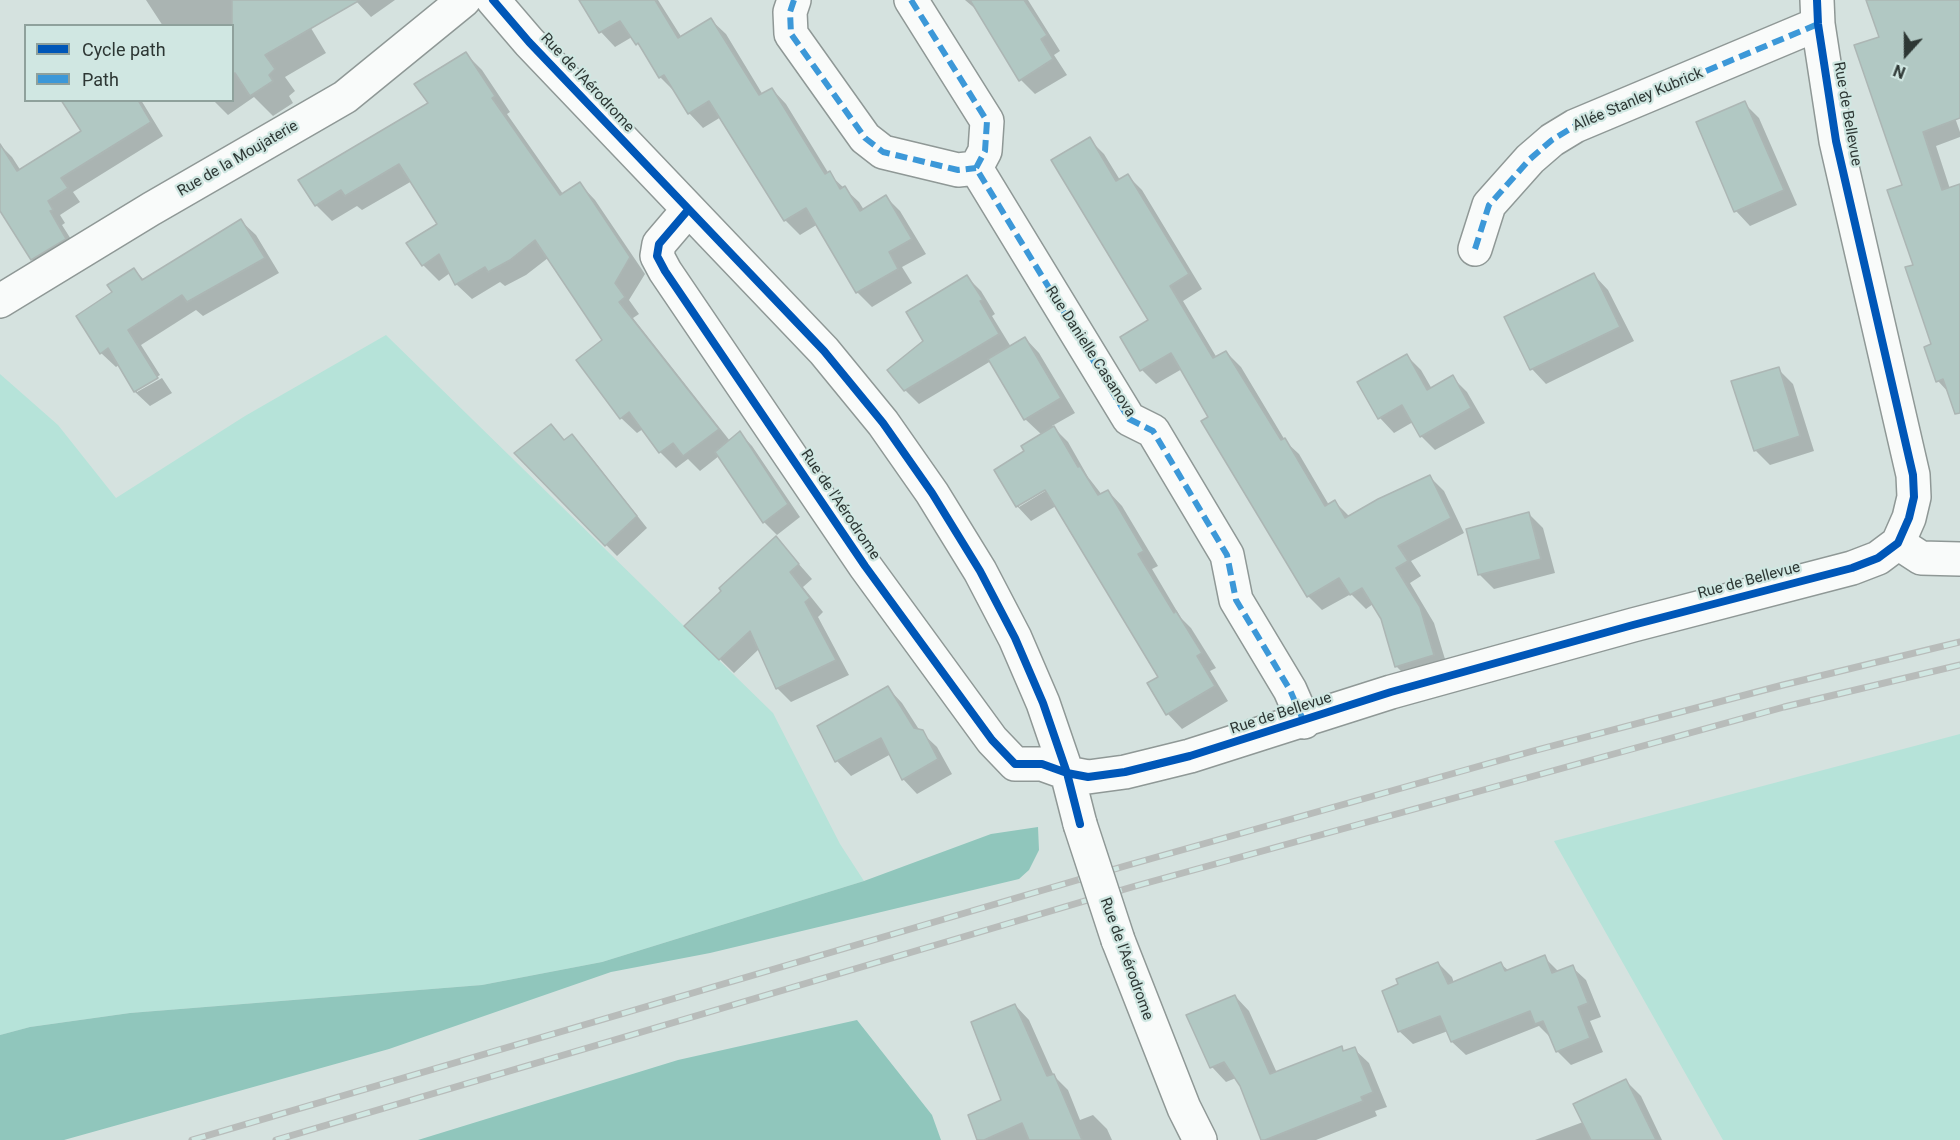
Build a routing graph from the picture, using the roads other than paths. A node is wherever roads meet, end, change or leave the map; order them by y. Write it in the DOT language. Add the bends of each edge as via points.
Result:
graph roads {
  1 [pos="464,0"];
  2 [pos="493,0"];
  3 [pos="794,0"];
  4 [pos="911,0"];
  5 [pos="1817,12"];
  6 [pos="976,168"];
  7 [pos="688,210"];
  8 [pos="1475,249"];
  9 [pos="0,301"];
  10 [pos="1898,543"];
  11 [pos="1960,560"];
  12 [pos="1304,722"];
  13 [pos="1067,773"];
  14 [pos="1200,1140"];
  1 -- 9 [label="street, Rue de la Moujaterie" via="345,97"];
  2 -- 7 [label="street, Rue de l'Aérodrome"];
  3 -- 6 [label="street" via="791,34 865,138 883,152 958,170"];
  4 -- 6 [label="street" via="987,121 985,151"];
  5 -- 8 [label="street, Allée Stanley Kubrick" via="1552,140 1489,205"];
  5 -- 10 [label="street, Rue de Bellevue" via="1836,141 1913,475 1914,497"];
  6 -- 12 [label="street, Rue Danielle Casanova" via="1129,419 1153,431 1227,555 1236,600 1290,690"];
  7 -- 13 [label="street, Rue de l'Aérodrome" via="824,351 883,423 932,492 1015,638"];
  7 -- 13 [label="street, Rue de l'Aérodrome" via="658,244 657,256 665,271 866,566 992,740 1015,764 1042,764"];
  10 -- 11 [label="street" via="1921,558"];
  10 -- 12 [label="street, Rue de Bellevue" via="1878,558 1852,568 1391,692"];
  12 -- 13 [label="street, Rue de Bellevue" via="1125,772 1088,777"];
  13 -- 14 [label="street, Rue de l'Aérodrome, bridge" via="1118,940 1175,1088"];
}
